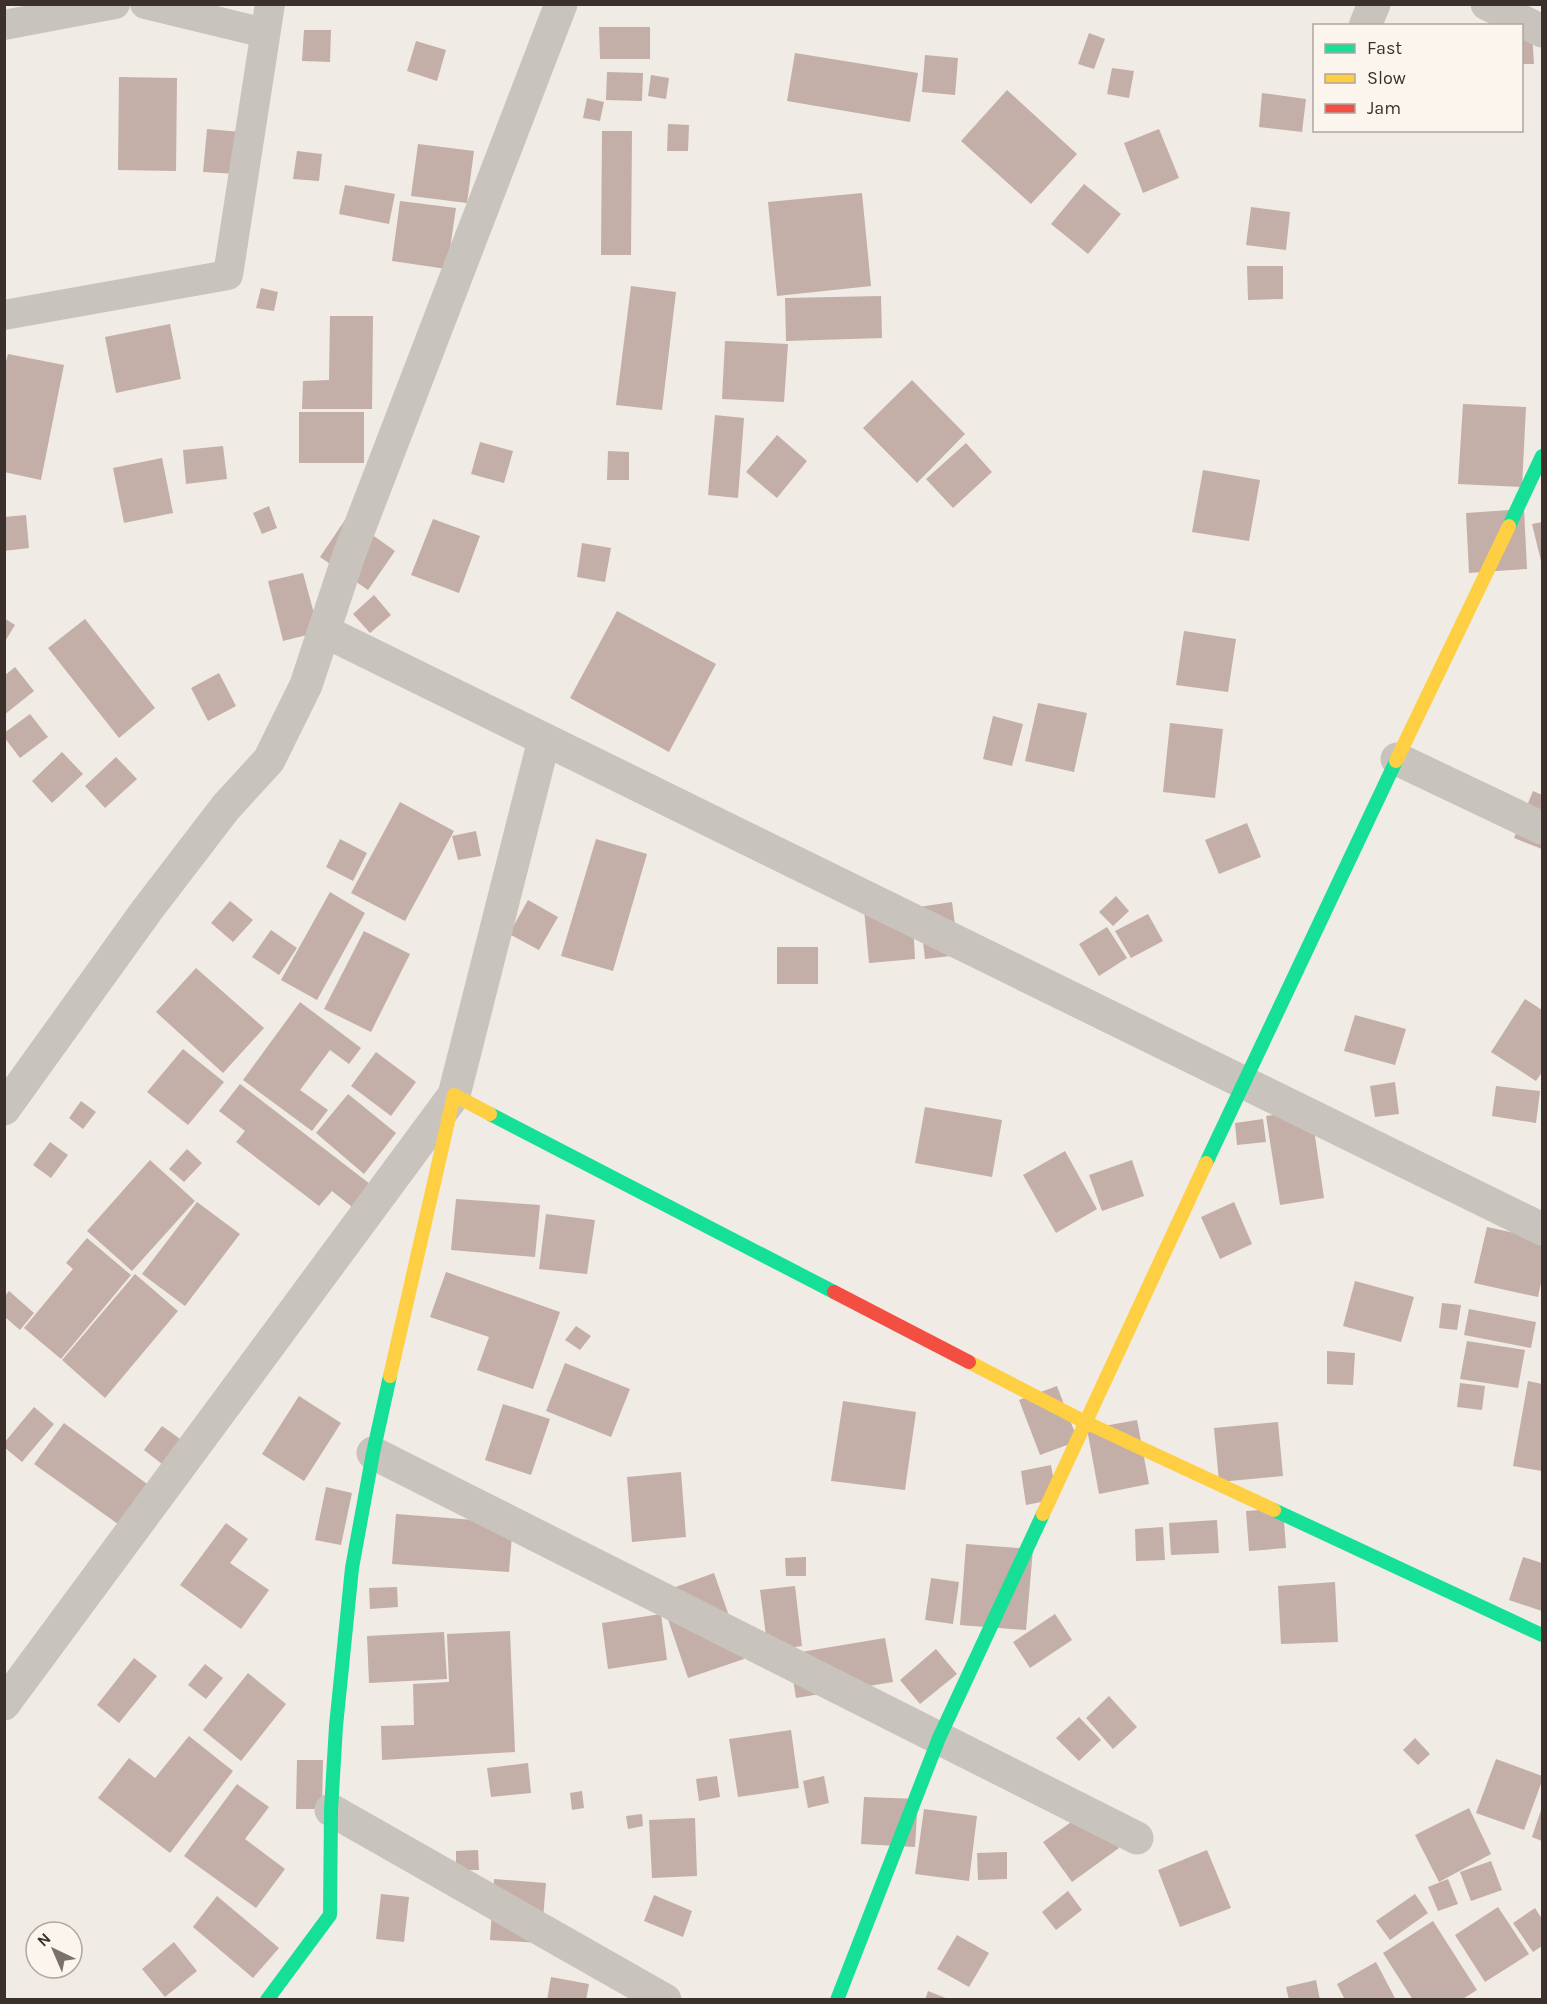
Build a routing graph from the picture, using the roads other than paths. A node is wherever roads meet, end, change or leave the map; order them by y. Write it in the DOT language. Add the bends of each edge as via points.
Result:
graph roads {
  1 [pos="114,4"];
  2 [pos="145,4"];
  3 [pos="561,4"];
  4 [pos="1374,4"];
  5 [pos="1487,4"];
  6 [pos="267,19"];
  7 [pos="1366,24"];
  8 [pos="4,25"];
  9 [pos="1542,30"];
  10 [pos="4,315"];
  11 [pos="1542,456"];
  12 [pos="324,631"];
  13 [pos="544,740"];
  14 [pos="1397,759"];
  15 [pos="1542,828"];
  16 [pos="1243,1083"];
  17 [pos="454,1095"];
  18 [pos="4,1109"];
  19 [pos="1542,1229"];
  20 [pos="1086,1422"];
  21 [pos="373,1453"];
  22 [pos="1542,1635"];
  23 [pos="4,1704"];
  24 [pos="939,1738"];
  25 [pos="331,1810"];
  26 [pos="1137,1838"];
  27 [pos="267,2000"];
  28 [pos="665,2000"];
  29 [pos="837,2000"];
  1 -- 8 [label="lane"];
  2 -- 6 [label="lane"];
  3 -- 12 [label="street" via="349,555"];
  4 -- 7 [label="street"];
  5 -- 9 [label="street"];
  6 -- 10 [label="lane" via="228,275"];
  11 -- 14 [label="street"];
  12 -- 13 [label="street"];
  12 -- 18 [label="street" via="306,685 269,760 183,863"];
  13 -- 16 [label="street"];
  13 -- 17 [label="street"];
  14 -- 15 [label="street"];
  14 -- 16 [label="street"];
  16 -- 19 [label="street"];
  16 -- 20 [label="street"];
  17 -- 20 [label="street"];
  17 -- 21 [label="street"];
  17 -- 23 [label="street"];
  20 -- 22 [label="street"];
  20 -- 24 [label="street"];
  21 -- 24 [label="street"];
  21 -- 25 [label="street" via="352,1568"];
  24 -- 26 [label="street"];
  24 -- 29 [label="street"];
  25 -- 27 [label="street" via="330,1915"];
  25 -- 28 [label="street"];
}
